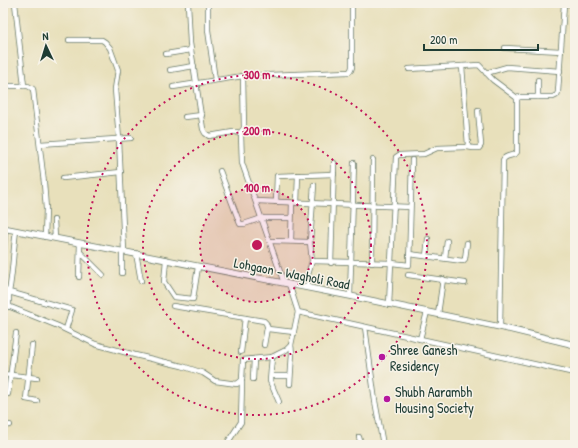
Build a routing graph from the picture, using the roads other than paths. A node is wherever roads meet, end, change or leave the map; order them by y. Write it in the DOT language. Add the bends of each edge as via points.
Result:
graph roads {
  1 [pos="15,3"];
  2 [pos="188,3"];
  3 [pos="192,3"];
  4 [pos="208,3"];
  5 [pos="563,3"];
  6 [pos="575,5"];
  7 [pos="352,8"];
  8 [pos="69,40"];
  9 [pos="505,48"];
  10 [pos="191,50"];
  11 [pos="561,52"];
  12 [pos="166,54"];
  13 [pos="194,66"];
  14 [pos="462,66"];
  15 [pos="409,69"];
  16 [pos="170,70"];
  17 [pos="560,71"];
  18 [pos="486,73"];
  19 [pos="243,76"];
  20 [pos="215,80"];
  21 [pos="538,80"];
  22 [pos="196,83"];
  23 [pos="3,86"];
  24 [pos="24,86"];
  25 [pos="173,87"];
  26 [pos="538,97"];
  27 [pos="516,98"];
  28 [pos="478,110"];
  29 [pos="202,115"];
  30 [pos="185,117"];
  31 [pos="240,133"];
  32 [pos="131,138"];
  33 [pos="119,139"];
  34 [pos="40,144"];
  35 [pos="467,147"];
  36 [pos="373,160"];
  37 [pos="412,160"];
  38 [pos="334,163"];
  39 [pos="354,163"];
  40 [pos="220,171"];
  41 [pos="121,172"];
  42 [pos="334,174"];
  43 [pos="298,175"];
  44 [pos="63,178"];
  45 [pos="314,185"];
  46 [pos="256,201"];
  47 [pos="276,202"];
  48 [pos="294,203"];
  49 [pos="313,204"];
  50 [pos="333,205"];
  51 [pos="354,205"];
  52 [pos="373,206"];
  53 [pos="394,207"];
  54 [pos="410,207"];
  55 [pos="262,218"];
  56 [pos="291,218"];
  57 [pos="54,220"];
  58 [pos="4,228"];
  59 [pos="16,231"];
  60 [pos="45,237"];
  61 [pos="55,238"];
  62 [pos="428,239"];
  63 [pos="270,241"];
  64 [pos="291,241"];
  65 [pos="447,241"];
  66 [pos="310,242"];
  67 [pos="80,243"];
  68 [pos="467,243"];
  69 [pos="4,250"];
  70 [pos="123,251"];
  71 [pos="80,252"];
  72 [pos="136,253"];
  73 [pos="409,254"];
  74 [pos="426,256"];
  75 [pos="445,258"];
  76 [pos="166,260"];
  77 [pos="312,261"];
  78 [pos="350,262"];
  79 [pos="331,263"];
  80 [pos="372,263"];
  81 [pos="392,263"];
  82 [pos="198,267"];
  83 [pos="122,273"];
  84 [pos="103,275"];
  85 [pos="408,275"];
  86 [pos="79,277"];
  87 [pos="443,279"];
  88 [pos="141,281"];
  89 [pos="465,283"];
  90 [pos="286,284"];
  91 [pos="308,288"];
  92 [pos="3,289"];
  93 [pos="9,292"];
  94 [pos="350,296"];
  95 [pos="3,304"];
  96 [pos="389,305"];
  97 [pos="173,306"];
  98 [pos="9,307"];
  99 [pos="298,312"];
  100 [pos="427,312"];
  101 [pos="438,314"];
  102 [pos="245,318"];
  103 [pos="365,327"];
  104 [pos="500,327"];
  105 [pos="267,328"];
  106 [pos="66,329"];
  107 [pos="294,332"];
  108 [pos="575,332"];
  109 [pos="16,333"];
  110 [pos="420,339"];
  111 [pos="32,345"];
  112 [pos="264,345"];
  113 [pos="291,345"];
  114 [pos="574,345"];
  115 [pos="241,352"];
  116 [pos="272,357"];
  117 [pos="254,359"];
  118 [pos="570,372"];
  119 [pos="3,374"];
  120 [pos="11,375"];
  121 [pos="271,376"];
  122 [pos="290,376"];
  123 [pos="28,377"];
  124 [pos="37,378"];
  125 [pos="253,379"];
  126 [pos="242,382"];
  127 [pos="290,384"];
  128 [pos="8,394"];
  129 [pos="37,401"];
  130 [pos="279,402"];
  131 [pos="10,425"];
  132 [pos="3,426"];
  133 [pos="359,437"];
  134 [pos="226,445"];
  135 [pos="361,445"];
  136 [pos="383,445"];
  1 -- 24 [label="street"];
  2 -- 3 [label="street"];
  2 -- 10 [label="street"];
  4 -- 20 [label="street" via="208,30"];
  5 -- 6 [label="street"];
  5 -- 11 [label="street"];
  7 -- 19 [label="street" via="352,67 349,72"];
  8 -- 33 [label="street" via="102,40 108,44 118,70 115,89"];
  9 -- 11 [label="street"];
  10 -- 12 [label="street"];
  10 -- 13 [label="street"];
  11 -- 17 [label="street"];
  13 -- 16 [label="street"];
  13 -- 22 [label="street"];
  14 -- 15 [label="street"];
  14 -- 18 [label="street" via="479,65"];
  14 -- 35 [label="street"];
  17 -- 18 [label="street" via="507,67"];
  17 -- 26 [label="street" via="557,95"];
  18 -- 27 [label="street"];
  19 -- 20 [label="street"];
  19 -- 31 [label="street" via="244,128"];
  20 -- 22 [label="street"];
  21 -- 26 [label="street"];
  22 -- 25 [label="street"];
  22 -- 29 [label="street"];
  23 -- 24 [label="street"];
  24 -- 34 [label="street" via="34,91"];
  26 -- 27 [label="street"];
  27 -- 104 [label="street" via="517,152 503,160"];
  28 -- 35 [label="street" via="482,145 479,148"];
  29 -- 30 [label="street"];
  29 -- 31 [label="street" via="203,130 207,135"];
  31 -- 46 [label="street" via="241,158"];
  32 -- 33 [label="street"];
  33 -- 34 [label="street"];
  33 -- 41 [label="street"];
  34 -- 60 [label="street" via="46,203"];
  35 -- 53 [label="street" via="437,148 426,154 396,156"];
  36 -- 52 [label="street"];
  37 -- 54 [label="street"];
  38 -- 42 [label="street"];
  39 -- 51 [label="street"];
  40 -- 55 [label="street" via="240,224"];
  41 -- 44 [label="street"];
  41 -- 70 [label="street"];
  42 -- 43 [label="street"];
  42 -- 50 [label="street"];
  43 -- 47 [label="street" via="276,176"];
  43 -- 48 [label="street"];
  45 -- 49 [label="street"];
  46 -- 47 [label="street"];
  46 -- 55 [label="street"];
  47 -- 48 [label="street"];
  48 -- 49 [label="street"];
  48 -- 56 [label="street"];
  49 -- 50 [label="street"];
  49 -- 66 [label="street"];
  50 -- 51 [label="street"];
  50 -- 79 [label="street"];
  51 -- 52 [label="street"];
  51 -- 78 [label="street"];
  52 -- 53 [label="street"];
  52 -- 80 [label="street"];
  53 -- 54 [label="street"];
  53 -- 81 [label="street"];
  54 -- 73 [label="street"];
  55 -- 56 [label="street"];
  55 -- 63 [label="street"];
  56 -- 64 [label="street"];
  57 -- 61 [label="street"];
  58 -- 59 [label="main road, Lohgaon - Wagholi Road"];
  58 -- 69 [label="street"];
  59 -- 60 [label="main road, Lohgaon - Wagholi Road"];
  59 -- 93 [label="street"];
  60 -- 61 [label="main road, Lohgaon - Wagholi Road"];
  61 -- 67 [label="main road, Lohgaon - Wagholi Road"];
  62 -- 74 [label="street"];
  63 -- 64 [label="street"];
  63 -- 90 [label="street"];
  64 -- 66 [label="street"];
  65 -- 75 [label="street"];
  66 -- 77 [label="street"];
  67 -- 70 [label="main road, Lohgaon - Wagholi Road"];
  67 -- 71 [label="street"];
  68 -- 75 [label="street" via="464,260"];
  70 -- 72 [label="main road, Lohgaon - Wagholi Road"];
  70 -- 83 [label="street"];
  71 -- 84 [label="street"];
  71 -- 86 [label="street"];
  72 -- 76 [label="main road, Lohgaon - Wagholi Road"];
  72 -- 88 [label="street"];
  73 -- 74 [label="street"];
  73 -- 81 [label="street" via="408,265"];
  74 -- 75 [label="street"];
  76 -- 82 [label="main road, Lohgaon - Wagholi Road"];
  76 -- 82 [label="street" via="164,282 174,297 193,299"];
  77 -- 79 [label="street"];
  77 -- 91 [label="street"];
  78 -- 79 [label="street"];
  78 -- 80 [label="street"];
  78 -- 94 [label="street"];
  80 -- 81 [label="street"];
  81 -- 96 [label="street"];
  82 -- 90 [label="main road, Lohgaon - Wagholi Road"];
  85 -- 87 [label="street"];
  87 -- 89 [label="street"];
  87 -- 101 [label="street"];
  90 -- 91 [label="main road, Lohgaon - Wagholi Road"];
  90 -- 99 [label="street"];
  91 -- 94 [label="main road, Lohgaon - Wagholi Road"];
  92 -- 93 [label="street"];
  93 -- 98 [label="street"];
  93 -- 106 [label="street" via="72,310"];
  94 -- 96 [label="main road, Lohgaon - Wagholi Road"];
  95 -- 98 [label="street"];
  96 -- 100 [label="main road, Lohgaon - Wagholi Road"];
  97 -- 102 [label="street"];
  98 -- 106 [label="street"];
  99 -- 103 [label="street"];
  99 -- 107 [label="street"];
  100 -- 101 [label="main road, Lohgaon - Wagholi Road"];
  100 -- 110 [label="street"];
  101 -- 104 [label="main road, Lohgaon - Wagholi Road"];
  102 -- 105 [label="street" via="265,322"];
  102 -- 115 [label="street"];
  103 -- 110 [label="street"];
  103 -- 136 [label="street"];
  104 -- 114 [label="main road, Lohgaon - Wagholi Road"];
  105 -- 107 [label="street"];
  105 -- 112 [label="street"];
  106 -- 126 [label="street" via="92,343 182,366 203,373 215,381 237,384"];
  107 -- 113 [label="street"];
  108 -- 114 [label="street"];
  109 -- 120 [label="street"];
  110 -- 118 [label="street"];
  111 -- 123 [label="street"];
  113 -- 116 [label="street" via="284,352"];
  113 -- 122 [label="street"];
  116 -- 117 [label="street"];
  116 -- 121 [label="street"];
  117 -- 125 [label="street"];
  117 -- 126 [label="street" via="242,362"];
  119 -- 120 [label="street"];
  120 -- 123 [label="street"];
  120 -- 128 [label="street"];
  121 -- 122 [label="street"];
  121 -- 130 [label="street" via="271,384"];
  122 -- 127 [label="street"];
  123 -- 124 [label="street"];
  123 -- 129 [label="street" via="26,399"];
  126 -- 134 [label="street" via="241,422"];
  131 -- 132 [label="street"];
  133 -- 135 [label="street"];
}
